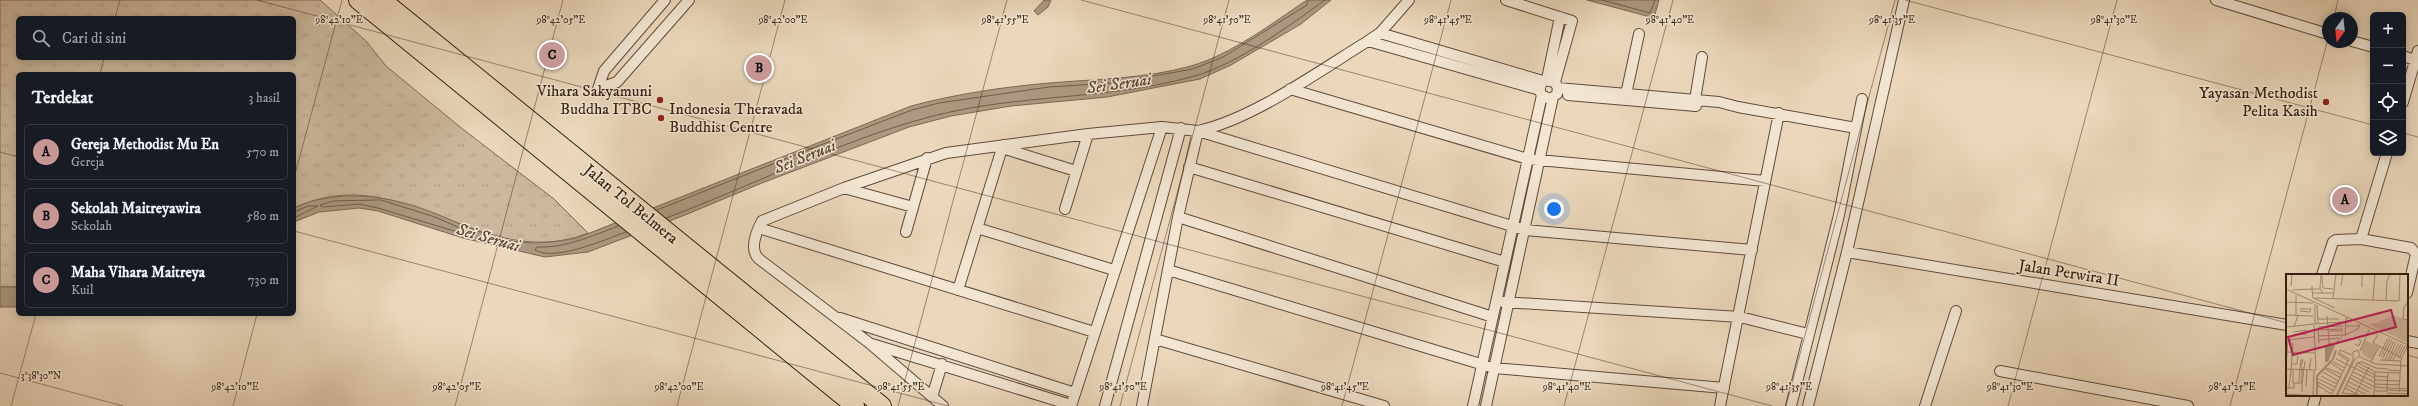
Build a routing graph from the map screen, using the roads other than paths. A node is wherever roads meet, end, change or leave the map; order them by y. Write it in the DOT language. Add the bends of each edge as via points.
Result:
graph roads {
  1 [pos="358,0"];
  2 [pos="382,0"];
  3 [pos="665,0"];
  4 [pos="1409,0"];
  5 [pos="1506,0"];
  6 [pos="1904,0"];
  7 [pos="2216,0"];
  8 [pos="685,2"];
  9 [pos="2322,32"];
  10 [pos="1380,33"];
  11 [pos="1639,34"];
  12 [pos="1368,41"];
  13 [pos="2358,44"];
  14 [pos="2370,47"];
  15 [pos="2406,56"];
  16 [pos="1702,57"];
  17 [pos="2417,58"];
  18 [pos="1549,88"];
  19 [pos="1290,89"];
  20 [pos="2406,93"];
  21 [pos="1626,97"];
  22 [pos="1862,99"];
  23 [pos="1694,102"];
  24 [pos="1779,114"];
  25 [pos="1162,127"];
  26 [pos="1181,128"];
  27 [pos="1856,128"];
  28 [pos="1198,132"];
  29 [pos="1088,134"];
  30 [pos="1003,147"];
  31 [pos="2386,156"];
  32 [pos="927,158"];
  33 [pos="1533,160"];
  34 [pos="1189,167"];
  35 [pos="1076,171"];
  36 [pos="1765,181"];
  37 [pos="844,188"];
  38 [pos="622,206"];
  39 [pos="913,207"];
  40 [pos="1065,209"];
  41 [pos="1178,217"];
  42 [pos="1513,227"];
  43 [pos="759,228"];
  44 [pos="978,228"];
  45 [pos="1525,230"];
  46 [pos="906,232"];
  47 [pos="661,237"];
  48 [pos="2361,239"];
  49 [pos="1752,250"];
  50 [pos="1847,252"];
  51 [pos="1505,262"];
  52 [pos="1114,270"];
  53 [pos="1168,270"];
  54 [pos="2322,274"];
  55 [pos="2408,289"];
  56 [pos="958,290"];
  57 [pos="1496,301"];
  58 [pos="1509,303"];
  59 [pos="1956,312"];
  60 [pos="832,316"];
  61 [pos="1493,316"];
  62 [pos="1740,317"];
  63 [pos="2286,324"];
  64 [pos="1094,332"];
  65 [pos="1808,334"];
  66 [pos="1155,339"];
  67 [pos="2408,341"];
  68 [pos="868,342"];
  69 [pos="2418,343"];
  70 [pos="942,364"];
  71 [pos="1482,365"];
  72 [pos="1494,368"];
  73 [pos="2000,371"];
  74 [pos="1724,388"];
  75 [pos="1075,393"];
  76 [pos="2316,396"];
  77 [pos="932,397"];
  78 [pos="1071,405"];
  79 [pos="855,406"];
  80 [pos="882,406"];
  81 [pos="943,406"];
  82 [pos="1104,406"];
  83 [pos="1142,406"];
  84 [pos="1384,406"];
  85 [pos="1473,406"];
  86 [pos="1486,406"];
  87 [pos="1720,406"];
  88 [pos="1791,406"];
  89 [pos="1808,406"];
  90 [pos="1924,406"];
  91 [pos="2188,406"];
  92 [pos="2313,406"];
  1 -- 38 [label="highway, Jalan Tol Belmera"];
  2 -- 38 [label="highway, Jalan Tol Belmera"];
  3 -- 8 [label="street" via="604,71 598,89 616,82"];
  4 -- 10 [label="street"];
  5 -- 18 [label="street" via="1572,22"];
  6 -- 50 [label="street"];
  7 -- 9 [label="street"];
  10 -- 12 [label="street"];
  10 -- 18 [label="street"];
  11 -- 21 [label="street"];
  12 -- 18 [label="street"];
  12 -- 19 [label="street"];
  13 -- 14 [label="street"];
  15 -- 17 [label="street"];
  16 -- 23 [label="street"];
  17 -- 20 [label="street"];
  18 -- 21 [label="street"];
  18 -- 33 [label="street"];
  19 -- 28 [label="street" via="1222,125"];
  19 -- 33 [label="street"];
  21 -- 23 [label="street"];
  22 -- 27 [label="street"];
  23 -- 24 [label="street"];
  24 -- 27 [label="street"];
  24 -- 36 [label="street"];
  25 -- 26 [label="street"];
  25 -- 29 [label="street"];
  25 -- 52 [label="street"];
  26 -- 28 [label="street"];
  26 -- 82 [label="street"];
  27 -- 65 [label="street" via="1839,215"];
  28 -- 34 [label="street"];
  28 -- 42 [label="street"];
  29 -- 30 [label="street"];
  29 -- 35 [label="street"];
  30 -- 32 [label="street"];
  30 -- 35 [label="street"];
  30 -- 44 [label="street"];
  31 -- 48 [label="street"];
  32 -- 37 [label="street"];
  32 -- 39 [label="street"];
  33 -- 36 [label="street"];
  33 -- 42 [label="street"];
  33 -- 45 [label="street"];
  34 -- 41 [label="street"];
  34 -- 51 [label="street"];
  35 -- 40 [label="street"];
  36 -- 49 [label="street"];
  37 -- 39 [label="street"];
  37 -- 43 [label="street" via="764,219"];
  38 -- 47 [label="highway, Jalan Tol Belmera"];
  39 -- 46 [label="street"];
  41 -- 53 [label="street"];
  41 -- 61 [label="street"];
  42 -- 45 [label="street"];
  42 -- 51 [label="street"];
  43 -- 56 [label="street"];
  43 -- 60 [label="street" via="754,248 755,255"];
  44 -- 52 [label="street"];
  44 -- 56 [label="street"];
  45 -- 49 [label="street"];
  45 -- 58 [label="street"];
  47 -- 79 [label="highway, Jalan Tol Belmera"];
  47 -- 80 [label="highway, Jalan Tol Belmera"];
  48 -- 54 [label="street" via="2333,242"];
  48 -- 55 [label="street" via="2414,250 2416,254"];
  49 -- 62 [label="street"];
  50 -- 63 [label="street, Jalan Perwira II"];
  50 -- 89 [label="street"];
  51 -- 57 [label="street"];
  52 -- 64 [label="street"];
  53 -- 66 [label="street"];
  53 -- 71 [label="street"];
  56 -- 64 [label="street"];
  57 -- 58 [label="street"];
  57 -- 61 [label="street"];
  58 -- 62 [label="street"];
  58 -- 72 [label="street"];
  59 -- 90 [label="street"];
  60 -- 68 [label="street"];
  60 -- 75 [label="street"];
  61 -- 71 [label="street"];
  62 -- 65 [label="street"];
  62 -- 74 [label="street"];
  64 -- 75 [label="street"];
  65 -- 88 [label="street"];
  66 -- 83 [label="street"];
  66 -- 84 [label="street"];
  67 -- 69 [label="street"];
  68 -- 70 [label="street"];
  68 -- 77 [label="street"];
  70 -- 77 [label="street"];
  70 -- 78 [label="street"];
  71 -- 72 [label="street"];
  71 -- 85 [label="street"];
  72 -- 74 [label="street"];
  72 -- 86 [label="street"];
  73 -- 91 [label="street"];
  74 -- 87 [label="street"];
  75 -- 78 [label="street"];
  76 -- 92 [label="street"];
  77 -- 81 [label="street"];
}
